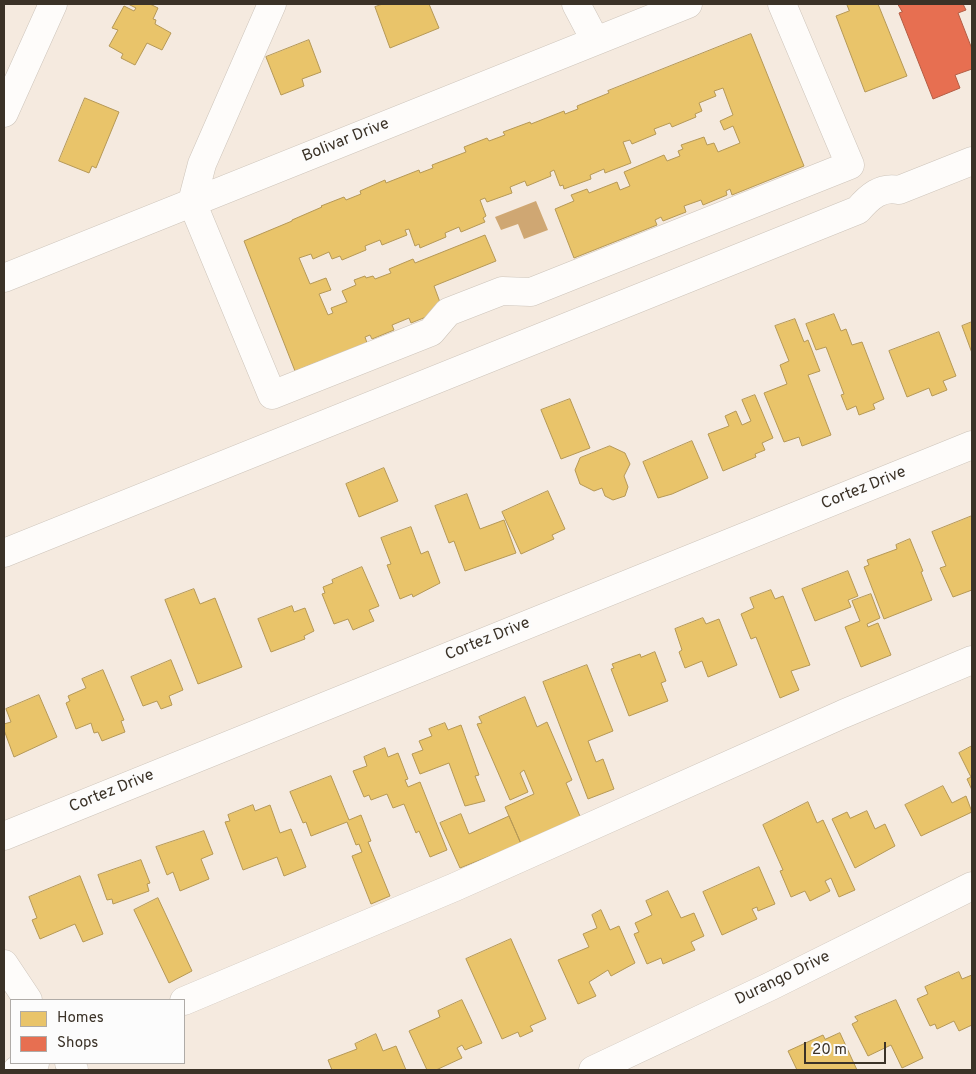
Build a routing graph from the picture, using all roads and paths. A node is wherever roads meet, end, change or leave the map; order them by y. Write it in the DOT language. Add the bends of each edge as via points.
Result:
graph roads {
  1 [pos="53,4"];
  2 [pos="272,4"];
  3 [pos="576,4"];
  4 [pos="688,4"];
  5 [pos="782,4"];
  6 [pos="595,40"];
  7 [pos="4,113"];
  8 [pos="972,161"];
  9 [pos="192,202"];
  10 [pos="4,278"];
  11 [pos="972,445"];
  12 [pos="4,553"];
  13 [pos="972,660"];
  14 [pos="4,836"];
  15 [pos="972,886"];
  16 [pos="4,964"];
  17 [pos="27,999"];
  18 [pos="185,1001"];
  19 [pos="32,1064"];
  20 [pos="17,1070"];
  21 [pos="593,1070"];
  1 -- 7 [label="street"];
  2 -- 9 [label="street" via="202,164"];
  3 -- 6 [label="street"];
  4 -- 6 [label="street, Bolivar Drive"];
  5 -- 9 [label="street" via="850,165 531,292 502,290 448,312 431,332 272,395"];
  6 -- 9 [label="street, Bolivar Drive"];
  8 -- 12 [label="street" via="898,190 891,188 877,192 858,210"];
  9 -- 10 [label="street, Bolivar Drive"];
  11 -- 14 [label="street, Cortez Drive"];
  13 -- 18 [label="street" via="843,714 456,888"];
  15 -- 21 [label="street, Durango Drive"];
  16 -- 17 [label="street"];
  19 -- 20 [label="street"];
}
